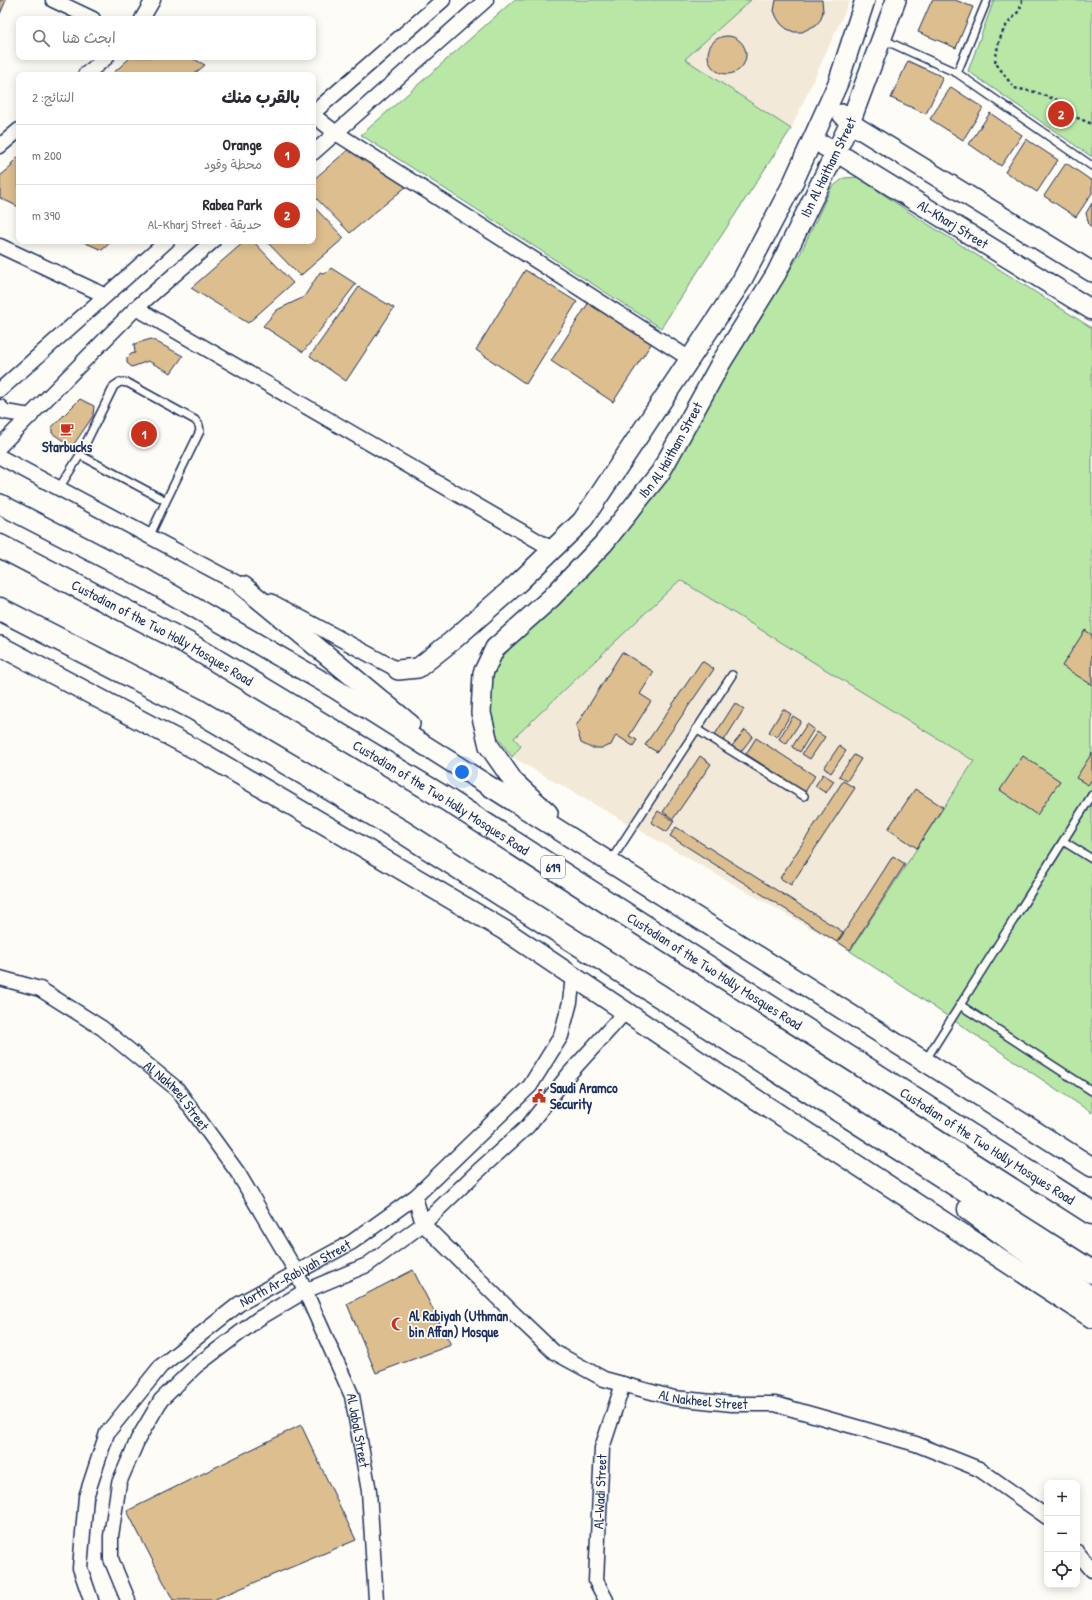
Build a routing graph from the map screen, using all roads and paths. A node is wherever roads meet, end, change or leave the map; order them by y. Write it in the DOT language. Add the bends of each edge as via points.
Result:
graph roads {
  1 [pos="53,0"];
  2 [pos="153,0"];
  3 [pos="443,0"];
  4 [pos="486,0"];
  5 [pos="865,0"];
  6 [pos="896,0"];
  7 [pos="987,0"];
  8 [pos="1022,0"];
  9 [pos="87,16"];
  10 [pos="144,16"];
  11 [pos="881,39"];
  12 [pos="103,60"];
  13 [pos="89,72"];
  14 [pos="957,73"];
  15 [pos="830,100"];
  16 [pos="316,111"];
  17 [pos="316,117"];
  18 [pos="850,123"];
  19 [pos="1092,124"];
  20 [pos="16,133"];
  21 [pos="336,134"];
  22 [pos="812,140"];
  23 [pos="0,146"];
  24 [pos="316,151"];
  25 [pos="836,152"];
  26 [pos="1092,166"];
  27 [pos="164,244"];
  28 [pos="210,244"];
  29 [pos="0,246"];
  30 [pos="1092,272"];
  31 [pos="104,295"];
  32 [pos="136,308"];
  33 [pos="1092,310"];
  34 [pos="690,359"];
  35 [pos="0,390"];
  36 [pos="0,407"];
  37 [pos="31,416"];
  38 [pos="0,446"];
  39 [pos="80,455"];
  40 [pos="0,457"];
  41 [pos="59,488"];
  42 [pos="166,501"];
  43 [pos="0,504"];
  44 [pos="150,535"];
  45 [pos="0,546"];
  46 [pos="552,549"];
  47 [pos="243,586"];
  48 [pos="0,609"];
  49 [pos="0,646"];
  50 [pos="398,670"];
  51 [pos="732,675"];
  52 [pos="696,729"];
  53 [pos="470,774"];
  54 [pos="1092,795"];
  55 [pos="804,796"];
  56 [pos="1063,841"];
  57 [pos="582,844"];
  58 [pos="1092,859"];
  59 [pos="610,862"];
  60 [pos="572,976"];
  61 [pos="0,978"];
  62 [pos="960,1005"];
  63 [pos="625,1012"];
  64 [pos="925,1061"];
  65 [pos="797,1083"];
  66 [pos="1092,1090"];
  67 [pos="1092,1167"];
  68 [pos="415,1196"];
  69 [pos="1092,1213"];
  70 [pos="424,1224"];
  71 [pos="1092,1272"];
  72 [pos="297,1273"];
  73 [pos="306,1291"];
  74 [pos="1092,1299"];
  75 [pos="1092,1318"];
  76 [pos="623,1384"];
  77 [pos="1044,1514"];
  78 [pos="1080,1556"];
  79 [pos="1092,1570"];
  80 [pos="91,1600"];
  81 [pos="128,1600"];
  82 [pos="376,1600"];
  83 [pos="606,1600"];
  1 -- 9 [label="street"];
  2 -- 10 [label="street"];
  3 -- 16 [label="street"];
  4 -- 21 [label="street"];
  5 -- 15 [label="main road, Ibn Al Haitham Street"];
  6 -- 11 [label="main road, Ibn Al Haitham Street"];
  7 -- 14 [label="lane"];
  8 -- 19 [label="path" via="1021,9 1006,27 999,42 995,62 1014,88 1060,101 1068,114"];
  11 -- 14 [label="lane"];
  11 -- 18 [label="main road, Ibn Al Haitham Street"];
  12 -- 13 [label="street"];
  14 -- 26 [label="lane"];
  15 -- 18 [label="main road"];
  15 -- 22 [label="main road, Ibn Al Haitham Street"];
  17 -- 21 [label="street"];
  18 -- 25 [label="main road, Ibn Al Haitham Street"];
  18 -- 30 [label="main road"];
  20 -- 23 [label="street"];
  21 -- 24 [label="street"];
  21 -- 34 [label="street"];
  22 -- 25 [label="main road, Al-Kharj Street"];
  22 -- 34 [label="main road, Ibn Al Haitham Street" via="792,185 741,282"];
  25 -- 33 [label="main road, Al-Kharj Street"];
  25 -- 57 [label="main road, Ibn Al Haitham Street" via="776,274 722,361 660,473 603,544 551,598 495,648 483,673 481,713 489,746 514,782"];
  27 -- 31 [label="street"];
  28 -- 32 [label="street"];
  29 -- 31 [label="street"];
  31 -- 35 [label="street"];
  32 -- 37 [label="street"];
  32 -- 46 [label="street"];
  34 -- 46 [label="main road, Ibn Al Haitham Street" via="582,521"];
  36 -- 37 [label="street" via="5,412"];
  37 -- 38 [label="street"];
  39 -- 41 [label="lane"];
  39 -- 42 [label="lane"];
  39 -- 42 [label="lane" via="114,386 120,382 128,383 142,390 195,420 199,425 200,431"];
  40 -- 41 [label="street"];
  41 -- 44 [label="street"];
  42 -- 44 [label="lane"];
  43 -- 53 [label="main road" via="152,583 334,688"];
  44 -- 47 [label="street"];
  45 -- 69 [label="highway, Custodian of the Two Holly Mosques Road / 619" via="187,643 446,799"];
  46 -- 50 [label="main road, Ibn Al Haitham Street" via="512,588 418,668"];
  47 -- 50 [label="street"];
  47 -- 53 [label="main road"];
  48 -- 65 [label="highway" via="195,709 403,832"];
  49 -- 60 [label="main road" via="208,756 504,930"];
  51 -- 52 [label="lane"];
  52 -- 55 [label="lane"];
  52 -- 59 [label="lane"];
  53 -- 57 [label="main road"];
  54 -- 56 [label="lane"];
  56 -- 58 [label="lane"];
  56 -- 62 [label="lane"];
  57 -- 59 [label="main road"];
  59 -- 64 [label="main road"];
  60 -- 63 [label="main road"];
  60 -- 68 [label="street, North Ar-Rabiyah Street" via="570,1002 561,1036 530,1086"];
  61 -- 72 [label="street, Al Nakheel Street" via="46,993 102,1028 178,1089 238,1173"];
  62 -- 64 [label="lane"];
  62 -- 66 [label="lane"];
  63 -- 70 [label="street, North Ar-Rabiyah Street" via="569,1074 528,1126"];
  63 -- 75 [label="main road"];
  64 -- 67 [label="main road"];
  65 -- 71 [label="highway"];
  65 -- 74 [label="highway"];
  68 -- 70 [label="street, Al Nakheel Street"];
  68 -- 72 [label="street, North Ar-Rabiyah Street" via="352,1242"];
  70 -- 73 [label="street, North Ar-Rabiyah Street" via="367,1265"];
  70 -- 76 [label="street, Al Nakheel Street" via="554,1352 604,1379"];
  72 -- 73 [label="street, Al Jabal Street"];
  72 -- 80 [label="street, North Ar-Rabiyah Street" via="239,1304 161,1366 107,1433 86,1497 80,1568"];
  73 -- 81 [label="street, North Ar-Rabiyah Street" via="258,1319 196,1366 161,1400 138,1439 119,1483 111,1536 111,1559"];
  73 -- 82 [label="street, Al Jabal Street" via="352,1396 369,1491"];
  76 -- 77 [label="street, Al Nakheel Street" via="674,1398 732,1404 775,1404 916,1444 979,1469"];
  76 -- 83 [label="street, Al-Wadi Street" via="602,1448 596,1581"];
  78 -- 79 [label="street"];
}
